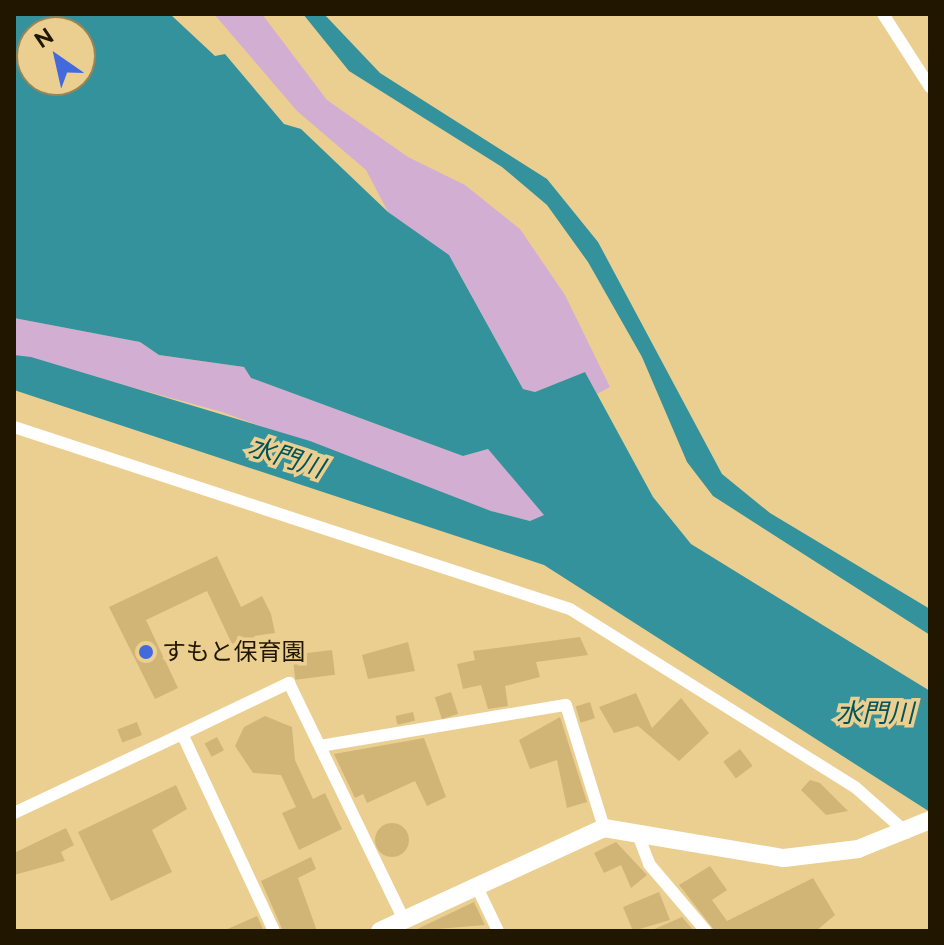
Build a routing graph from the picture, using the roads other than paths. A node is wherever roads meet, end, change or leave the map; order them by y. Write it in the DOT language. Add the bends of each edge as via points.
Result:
graph roads {
  1 [pos="883,14"];
  2 [pos="930,87"];
  3 [pos="14,427"];
  4 [pos="182,734"];
  5 [pos="320,746"];
  6 [pos="14,813"];
  7 [pos="930,820"];
  8 [pos="604,828"];
  9 [pos="637,832"];
  10 [pos="907,833"];
  11 [pos="476,885"];
  12 [pos="404,920"];
  13 [pos="274,931"];
  14 [pos="380,931"];
  15 [pos="498,931"];
  16 [pos="706,931"];
  1 -- 2 [label="street"];
  3 -- 10 [label="street" via="570,609 855,787"];
  4 -- 5 [label="street" via="289,683"];
  4 -- 6 [label="street"];
  4 -- 13 [label="street"];
  5 -- 8 [label="street" via="566,705 607,817"];
  5 -- 12 [label="street"];
  7 -- 10 [label="street"];
  8 -- 9 [label="street"];
  8 -- 11 [label="street"];
  9 -- 10 [label="street" via="784,858 833,854"];
  9 -- 16 [label="street" via="649,864"];
  11 -- 12 [label="street"];
  11 -- 15 [label="street"];
  12 -- 14 [label="street"];
}
